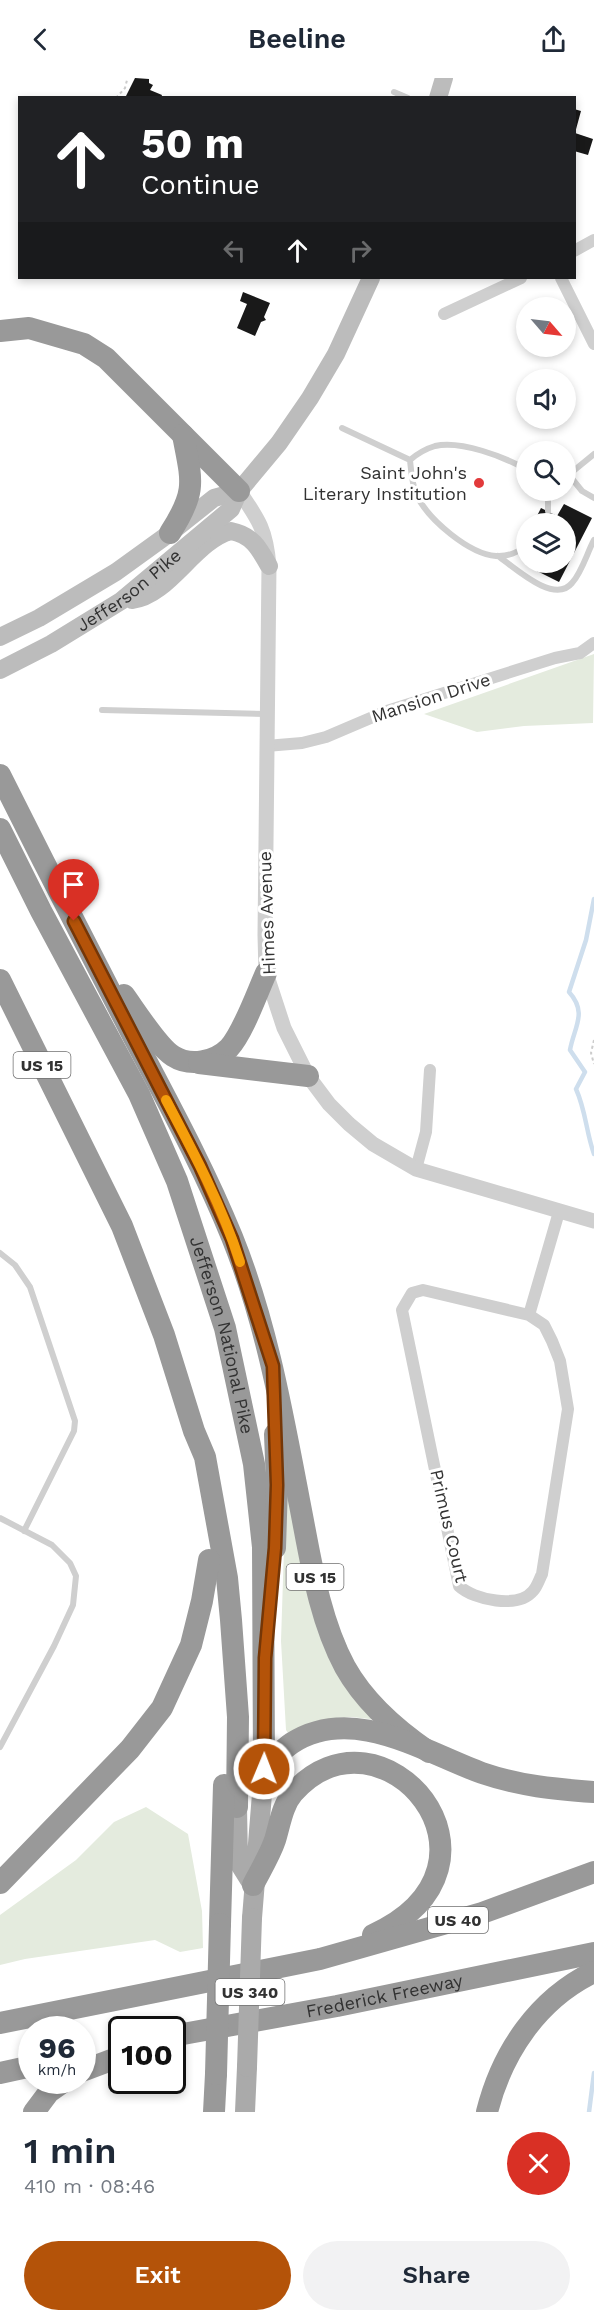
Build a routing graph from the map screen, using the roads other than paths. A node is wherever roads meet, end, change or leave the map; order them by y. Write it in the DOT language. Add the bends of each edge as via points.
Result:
graph roads {
  1 [pos="444,78"];
  2 [pos="394,92"];
  3 [pos="403,96"];
  4 [pos="439,96"];
  5 [pos="594,240"];
  6 [pos="576,250"];
  7 [pos="371,279"];
  8 [pos="519,279"];
  9 [pos="562,279"];
  10 [pos="444,314"];
  11 [pos="0,331"];
  12 [pos="594,344"];
  13 [pos="342,428"];
  14 [pos="183,435"];
  15 [pos="594,454"];
  16 [pos="410,460"];
  17 [pos="516,465"];
  18 [pos="576,469"];
  19 [pos="576,485"];
  20 [pos="239,491"];
  21 [pos="594,498"];
  22 [pos="548,501"];
  23 [pos="548,511"];
  24 [pos="170,533"];
  25 [pos="594,540"];
  26 [pos="516,553"];
  27 [pos="498,556"];
  28 [pos="269,566"];
  29 [pos="121,601"];
  30 [pos="0,637"];
  31 [pos="594,643"];
  32 [pos="0,670"];
  33 [pos="102,710"];
  34 [pos="267,714"];
  35 [pos="266,746"];
  36 [pos="0,775"];
  37 [pos="0,829"];
  38 [pos="84,942"];
  39 [pos="266,973"];
  40 [pos="0,980"];
  41 [pos="192,1063"];
  42 [pos="430,1070"];
  43 [pos="308,1076"];
  44 [pos="416,1169"];
  45 [pos="559,1212"];
  46 [pos="594,1221"];
  47 [pos="0,1253"];
  48 [pos="529,1315"];
  49 [pos="273,1366"];
  50 [pos="194,1431"];
  51 [pos="0,1518"];
  52 [pos="24,1531"];
  53 [pos="209,1560"];
  54 [pos="265,1658"];
  55 [pos="0,1747"];
  56 [pos="429,1752"];
  57 [pos="264,1769"];
  58 [pos="594,1792"];
  59 [pos="237,1807"];
  60 [pos="594,1872"];
  61 [pos="0,1883"];
  62 [pos="253,1886"];
  63 [pos="594,1953"];
  64 [pos="320,1959"];
  65 [pos="594,1972"];
  66 [pos="0,2024"];
  67 [pos="186,2033"];
  68 [pos="18,2069"];
  69 [pos="0,2073"];
  70 [pos="48,2094"];
  71 [pos="34,2112"];
  72 [pos="214,2112"];
  73 [pos="245,2112"];
  74 [pos="487,2112"];
  1 -- 4 [label="main road"];
  2 -- 3 [label="lane"];
  5 -- 6 [label="street"];
  7 -- 20 [label="main road, Jefferson Pike" via="336,354 310,398"];
  8 -- 10 [label="street"];
  9 -- 12 [label="street"];
  11 -- 14 [label="highway" via="30,328 84,344 106,358"];
  13 -- 16 [label="lane"];
  14 -- 20 [label="highway"];
  14 -- 24 [label="highway" via="191,477 190,497"];
  15 -- 18 [label="lane"];
  16 -- 17 [label="lane" via="436,446 462,446"];
  16 -- 27 [label="lane" via="417,496 444,530 489,555"];
  19 -- 21 [label="lane"];
  20 -- 24 [label="main road, Jefferson Pike" via="214,498"];
  20 -- 28 [label="street, Himes Avenue" via="267,539"];
  20 -- 29 [label="main road, Jefferson Pike" via="231,509"];
  22 -- 23 [label="lane"];
  24 -- 30 [label="main road, Jefferson Pike" via="116,572"];
  25 -- 27 [label="lane" via="572,584 552,591"];
  26 -- 27 [label="lane"];
  28 -- 29 [label="main road" via="250,538 231,531 209,542 147,596"];
  28 -- 34 [label="street, Himes Avenue"];
  29 -- 32 [label="main road, Jefferson Pike"];
  31 -- 35 [label="street, Mansion Drive" via="580,653 387,711 326,736"];
  33 -- 34 [label="lane"];
  34 -- 35 [label="street, Himes Avenue"];
  35 -- 39 [label="street, Himes Avenue"];
  36 -- 38 [label="highway, US 15"];
  37 -- 54 [label="highway, Jefferson National Pike / US 340" via="139,1094 177,1181 225,1328 255,1476 263,1547"];
  38 -- 41 [label="highway" via="159,1041 173,1056"];
  38 -- 49 [label="highway, US 15" via="200,1166 232,1239"];
  39 -- 41 [label="highway" via="229,1048 213,1059"];
  39 -- 43 [label="street, Himes Avenue" via="284,1028"];
  40 -- 50 [label="highway, US 15" via="122,1226 164,1335"];
  41 -- 43 [label="highway"];
  42 -- 44 [label="street" via="426,1132"];
  43 -- 44 [label="street, Himes Avenue" via="329,1104 373,1144"];
  44 -- 45 [label="street, Himes Avenue"];
  45 -- 46 [label="street, Himes Avenue"];
  45 -- 48 [label="street"];
  47 -- 52 [label="lane" via="15,1265 30,1287 75,1421 74,1431"];
  48 -- 48 [label="street, Primus Court" via="544,1325 552,1341 560,1361 568,1409 542,1574 534,1591 510,1602 468,1594 459,1586 402,1310 412,1293 423,1290"];
  49 -- 54 [label="highway" via="277,1485"];
  49 -- 56 [label="highway, US 15" via="310,1551 328,1625 345,1668 409,1738"];
  50 -- 53 [label="highway, US 15" via="193,1457"];
  50 -- 59 [label="highway" via="205,1457 227,1578 238,1717"];
  51 -- 52 [label="lane"];
  52 -- 55 [label="lane" via="62,1554 76,1576 75,1590 73,1605 54,1646"];
  53 -- 61 [label="highway" via="191,1644 162,1708 130,1749"];
  53 -- 72 [label="highway, US 15, bridge" via="224,1733"];
  54 -- 57 [label="highway, Jefferson National Pike / US 340"];
  56 -- 57 [label="highway" via="382,1734 342,1727 293,1742"];
  56 -- 58 [label="highway, US 15" via="538,1788"];
  57 -- 59 [label="highway"];
  57 -- 62 [label="main road, Jefferson National Pike / US 340"];
  59 -- 62 [label="main road" via="238,1862"];
  60 -- 64 [label="highway, US 40" via="482,1913"];
  62 -- 64 [label="highway" via="291,1795 319,1773 336,1766 372,1765 390,1771 419,1792 429,1806 440,1840 440,1859 428,1893 417,1907 383,1930"];
  62 -- 73 [label="main road, US 340, bridge"];
  63 -- 67 [label="highway, Frederick Freeway"];
  64 -- 66 [label="highway, US 40"];
  65 -- 74 [label="highway" via="550,2000 523,2031 505,2062"];
  68 -- 69 [label="highway"];
  70 -- 71 [label="highway"];
}
